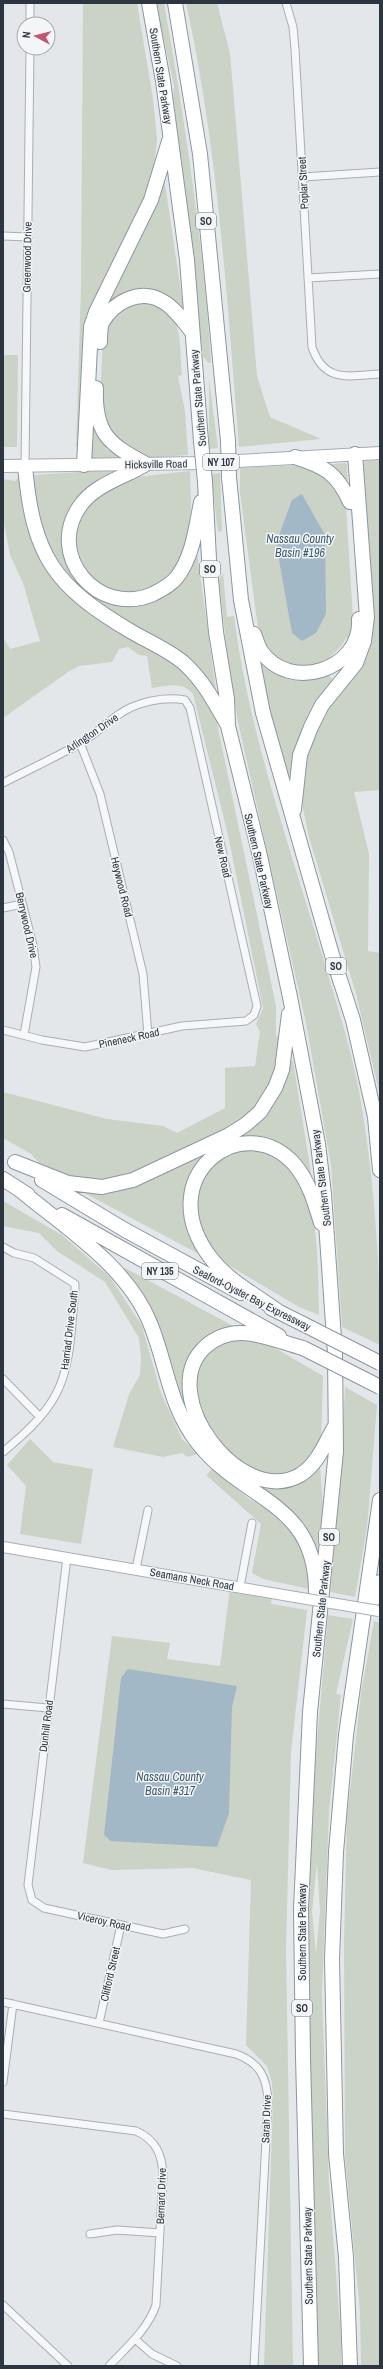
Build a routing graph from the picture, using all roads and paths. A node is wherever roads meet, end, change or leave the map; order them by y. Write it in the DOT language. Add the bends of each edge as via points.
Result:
graph roads {
  1 [pos="30,3"];
  2 [pos="149,3"];
  3 [pos="175,3"];
  4 [pos="286,3"];
  5 [pos="30,16"];
  6 [pos="30,56"];
  7 [pos="171,137"];
  8 [pos="380,172"];
  9 [pos="303,177"];
  10 [pos="3,236"];
  11 [pos="28,237"];
  12 [pos="380,274"];
  13 [pos="308,278"];
  14 [pos="192,332"];
  15 [pos="380,374"];
  16 [pos="380,452"];
  17 [pos="352,454"];
  18 [pos="295,457"];
  19 [pos="146,464"];
  20 [pos="84,465"];
  21 [pos="3,466"];
  22 [pos="26,466"];
  23 [pos="205,482"];
  24 [pos="350,502"];
  25 [pos="241,600"];
  26 [pos="185,700"];
  27 [pos="228,726"];
  28 [pos="80,743"];
  29 [pos="3,783"];
  30 [pos="293,816"];
  31 [pos="3,840"];
  32 [pos="22,904"];
  33 [pos="3,908"];
  34 [pos="290,997"];
  35 [pos="254,1015"];
  36 [pos="3,1030"];
  37 [pos="24,1035"];
  38 [pos="148,1035"];
  39 [pos="378,1123"];
  40 [pos="9,1159"];
  41 [pos="380,1170"];
  42 [pos="3,1179"];
  43 [pos="20,1190"];
  44 [pos="3,1246"];
  45 [pos="329,1252"];
  46 [pos="279,1312"];
  47 [pos="302,1348"];
  48 [pos="380,1363"];
  49 [pos="3,1379"];
  50 [pos="380,1387"];
  51 [pos="40,1417"];
  52 [pos="336,1424"];
  53 [pos="3,1452"];
  54 [pos="380,1500"];
  55 [pos="148,1510"];
  56 [pos="252,1523"];
  57 [pos="3,1548"];
  58 [pos="67,1557"];
  59 [pos="136,1569"];
  60 [pos="380,1582"];
  61 [pos="240,1587"];
  62 [pos="379,1611"];
  63 [pos="362,1629"];
  64 [pos="316,1651"];
  65 [pos="3,1704"];
  66 [pos="48,1708"];
  67 [pos="29,1894"];
  68 [pos="121,1925"];
  69 [pos="185,1929"];
  70 [pos="3,2002"];
  71 [pos="13,2004"];
  72 [pos="100,2023"];
  73 [pos="3,2082"];
  74 [pos="3,2114"];
  75 [pos="160,2233"];
  76 [pos="90,2234"];
  77 [pos="3,2305"];
  78 [pos="135,2339"];
  79 [pos="68,2366"];
  80 [pos="109,2366"];
  81 [pos="177,2366"];
  82 [pos="254,2366"];
  83 [pos="311,2366"];
  84 [pos="350,2366"];
  1 -- 5 [label="street"];
  2 -- 7 [label="highway, Southern State Parkway / SO"];
  3 -- 25 [label="highway, SO, bridge" via="200,154"];
  4 -- 9 [label="street, Poplar Street" via="296,49"];
  6 -- 11 [label="street, Greenwood Drive"];
  7 -- 14 [label="highway, Southern State Parkway / SO" via="187,260"];
  7 -- 20 [label="highway" via="151,200 91,327"];
  8 -- 9 [label="street"];
  9 -- 13 [label="street, Poplar Street"];
  10 -- 11 [label="street"];
  11 -- 22 [label="street, Greenwood Drive"];
  12 -- 13 [label="street"];
  13 -- 15 [label="street, Poplar Street" via="312,347 319,363 335,375"];
  14 -- 19 [label="highway" via="169,305 148,296 136,296 121,303 110,312 101,325 95,397 102,429 118,450"];
  14 -- 23 [label="highway, Southern State Parkway / SO, bridge"];
  16 -- 17 [label="main road, Hicksville Road / NY 107"];
  17 -- 18 [label="main road, Hicksville Road / NY 107"];
  17 -- 24 [label="highway"];
  17 -- 30 [label="highway" via="367,617 364,641 356,662 322,705 300,754"];
  18 -- 19 [label="main road, Hicksville Road / NY 107"];
  18 -- 24 [label="highway" via="328,471 342,484"];
  19 -- 20 [label="main road, Hicksville Road / NY 107"];
  19 -- 23 [label="highway" via="98,488 79,506 72,520 69,540 74,564 82,577 96,590 113,598 144,598 162,590 177,578 186,563 191,547"];
  20 -- 22 [label="main road, Hicksville Road / NY 107"];
  21 -- 22 [label="main road, Hicksville Road / NY 107"];
  22 -- 27 [label="highway" via="35,528 48,560 60,578 96,611 185,663 202,683"];
  23 -- 27 [label="highway, Southern State Parkway / SO" via="216,632 227,699"];
  24 -- 25 [label="highway" via="359,626 352,646 334,665 320,672 304,674 281,668 261,650"];
  25 -- 30 [label="highway, SO" via="263,713"];
  26 -- 28 [label="street, Arlington Drive" via="177,698 140,704 119,714"];
  26 -- 35 [label="street, New Road" via="190,708 257,1006"];
  27 -- 34 [label="highway, Southern State Parkway / SO" via="260,856"];
  28 -- 29 [label="street, Arlington Drive"];
  28 -- 38 [label="street, Heywood Road" via="100,794 143,974"];
  30 -- 39 [label="highway, SO" via="353,1020"];
  31 -- 32 [label="street, Berrywood Drive" via="9,852"];
  32 -- 33 [label="street"];
  32 -- 37 [label="street, Berrywood Drive" via="36,966"];
  34 -- 40 [label="highway" via="282,1070 277,1084 260,1112 238,1130 145,1174 112,1185 77,1185"];
  34 -- 45 [label="highway, Southern State Parkway / SO" via="318,1144"];
  35 -- 38 [label="street, Pineneck Road" via="246,1020 182,1026"];
  36 -- 37 [label="street, Pineneck Road"];
  37 -- 38 [label="street, Pineneck Road" via="85,1047"];
  39 -- 41 [label="highway, SO"];
  40 -- 46 [label="highway, Seaford-Oyster Bay Expressway / NY 135" via="125,1230"];
  42 -- 43 [label="highway, Seaford-Oyster Bay Expressway / NY 135"];
  43 -- 47 [label="highway, Seaford-Oyster Bay Expressway / NY 135" via="122,1250"];
  43 -- 64 [label="highway" via="95,1252 126,1284 150,1322 176,1407 198,1443 215,1462 236,1479 281,1510 306,1540 314,1562"];
  44 -- 51 [label="street, Harriad Drive South" via="14,1253 34,1258 75,1284 65,1369 56,1395"];
  45 -- 46 [label="highway" via="312,1194 300,1172 286,1157 266,1146 240,1145 224,1150 205,1163 194,1180 190,1194 190,1216 197,1235 210,1258 218,1266"];
  45 -- 52 [label="highway, Southern State Parkway / SO"];
  46 -- 48 [label="highway, Seaford-Oyster Bay Expressway / NY 135, bridge"];
  47 -- 50 [label="highway, Seaford-Oyster Bay Expressway / NY 135, bridge"];
  47 -- 52 [label="highway" via="253,1334 227,1334 213,1340 201,1352 192,1367 190,1390 195,1413 203,1431 231,1463 251,1474 273,1480 290,1479 305,1471 320,1454"];
  49 -- 51 [label="street"];
  51 -- 53 [label="street, Harriad Drive South"];
  52 -- 64 [label="highway, Southern State Parkway / SO" via="332,1504"];
  54 -- 63 [label="highway"];
  55 -- 59 [label="street"];
  56 -- 61 [label="street"];
  57 -- 58 [label="main road, Seamans Neck Road"];
  58 -- 59 [label="main road, Seamans Neck Road"];
  58 -- 66 [label="street, Dunhill Road"];
  59 -- 61 [label="main road, Seamans Neck Road"];
  60 -- 63 [label="highway"];
  61 -- 62 [label="main road, Seamans Neck Road, bridge"];
  63 -- 84 [label="highway" via="346,1735 336,1852 332,1959 336,2154 346,2258"];
  64 -- 83 [label="highway, Southern State Parkway / SO" via="310,1712 301,1909"];
  65 -- 66 [label="street"];
  66 -- 67 [label="street, Dunhill Road"];
  67 -- 68 [label="street, Viceroy Road" via="32,1900 44,1908"];
  68 -- 69 [label="street, Viceroy Road" via="163,1934"];
  68 -- 72 [label="street, Clifford Street"];
  70 -- 71 [label="street, Sarah Drive"];
  71 -- 72 [label="street, Sarah Drive"];
  71 -- 73 [label="street"];
  72 -- 82 [label="street, Sarah Drive" via="236,2054 253,2062 264,2076 268,2102"];
  74 -- 75 [label="street, Bernard Drive" via="136,2131 147,2136 157,2147 163,2160"];
  75 -- 76 [label="street" via="117,2230"];
  75 -- 78 [label="street, Bernard Drive" via="156,2305 153,2314"];
  77 -- 79 [label="street"];
  78 -- 80 [label="street, Bernard Drive"];
  78 -- 81 [label="street" via="152,2354"];
}
